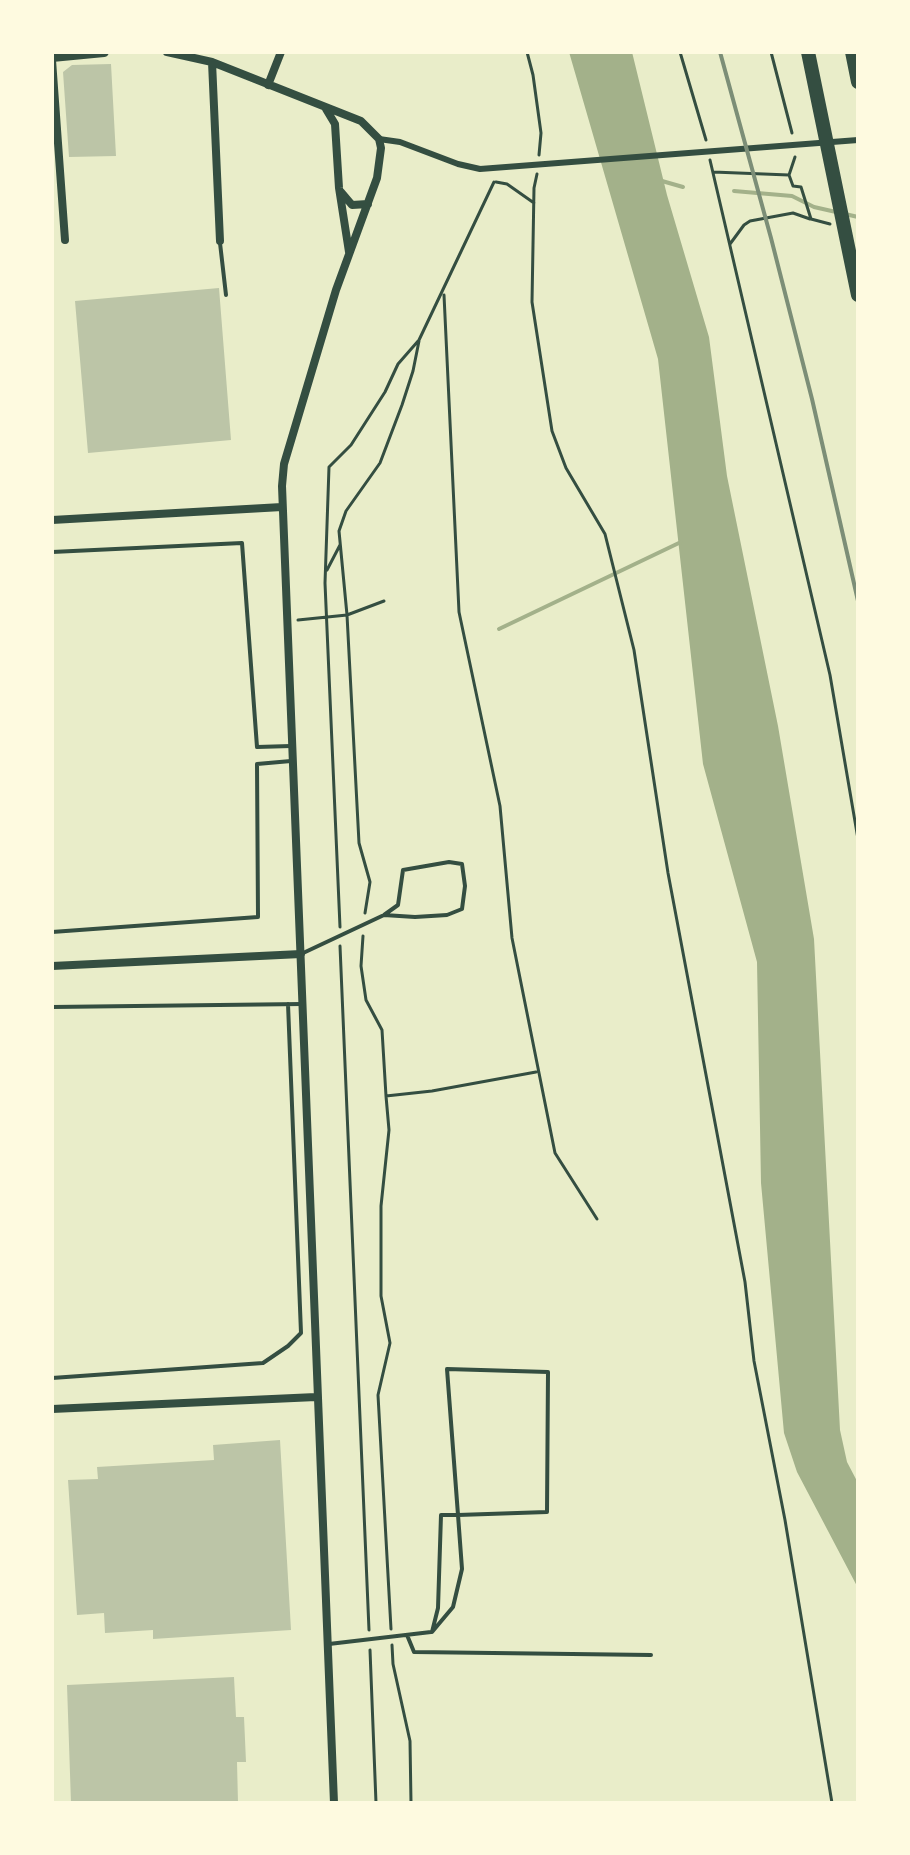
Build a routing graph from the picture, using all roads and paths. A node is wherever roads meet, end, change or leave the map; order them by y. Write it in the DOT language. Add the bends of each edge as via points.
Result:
graph roads {
  1 [pos="104,52"];
  2 [pos="167,52"];
  3 [pos="198,52"];
  4 [pos="281,52"];
  5 [pos="527,52"];
  6 [pos="680,52"];
  7 [pos="771,52"];
  8 [pos="808,52"];
  9 [pos="852,52"];
  10 [pos="52,59"];
  11 [pos="212,62"];
  12 [pos="858,82"];
  13 [pos="268,85"];
  14 [pos="326,109"];
  15 [pos="379,139"];
  16 [pos="858,140"];
  17 [pos="706,142"];
  18 [pos="794,143"];
  19 [pos="795,155"];
  20 [pos="709,157"];
  21 [pos="539,160"];
  22 [pos="538,170"];
  23 [pos="713,172"];
  24 [pos="789,175"];
  25 [pos="339,188"];
  26 [pos="534,203"];
  27 [pos="368,204"];
  28 [pos="811,219"];
  29 [pos="835,225"];
  30 [pos="65,240"];
  31 [pos="220,241"];
  32 [pos="730,244"];
  33 [pos="349,253"];
  34 [pos="444,291"];
  35 [pos="226,295"];
  36 [pos="858,295"];
  37 [pos="419,340"];
  38 [pos="282,507"];
  39 [pos="52,520"];
  40 [pos="340,545"];
  41 [pos="52,552"];
  42 [pos="325,573"];
  43 [pos="384,601"];
  44 [pos="347,615"];
  45 [pos="327,617"];
  46 [pos="286,622"];
  47 [pos="291,746"];
  48 [pos="291,761"];
  49 [pos="858,839"];
  50 [pos="384,915"];
  51 [pos="363,925"];
  52 [pos="52,932"];
  53 [pos="340,936"];
  54 [pos="301,954"];
  55 [pos="52,966"];
  56 [pos="288,1004"];
  57 [pos="302,1004"];
  58 [pos="52,1007"];
  59 [pos="537,1072"];
  60 [pos="386,1096"];
  61 [pos="597,1219"];
  62 [pos="52,1378"];
  63 [pos="316,1397"];
  64 [pos="52,1409"];
  65 [pos="458,1515"];
  66 [pos="432,1632"];
  67 [pos="407,1635"];
  68 [pos="391,1637"];
  69 [pos="370,1639"];
  70 [pos="326,1645"];
  71 [pos="651,1655"];
  72 [pos="334,1803"];
  73 [pos="376,1803"];
  74 [pos="411,1803"];
  75 [pos="832,1803"];
  1 -- 10 [label="street"];
  2 -- 11 [label="street"];
  3 -- 11 [label="street"];
  4 -- 13 [label="street"];
  5 -- 21 [label="path" via="541,133"];
  6 -- 17 [label="path"];
  7 -- 18 [label="path"];
  8 -- 36 [label="highway"];
  9 -- 12 [label="highway"];
  10 -- 30 [label="street"];
  11 -- 13 [label="street"];
  11 -- 31 [label="street"];
  13 -- 14 [label="street"];
  14 -- 15 [label="street" via="361,121"];
  14 -- 25 [label="street" via="335,124"];
  15 -- 16 [label="street" via="466,167 496,168"];
  15 -- 27 [label="street" via="381,162"];
  19 -- 24 [label="path"];
  20 -- 23 [label="path"];
  22 -- 26 [label="path"];
  23 -- 24 [label="path"];
  23 -- 32 [label="path"];
  24 -- 28 [label="path" via="793,186 801,187"];
  25 -- 27 [label="street" via="352,205"];
  25 -- 33 [label="street"];
  26 -- 34 [label="path" via="507,184 494,182"];
  26 -- 75 [label="path" via="532,302 552,431 566,468 605,534 634,650 668,873 745,1282 754,1361"];
  27 -- 33 [label="street"];
  28 -- 29 [label="path"];
  28 -- 32 [label="path" via="793,213 750,221"];
  31 -- 35 [label="lane"];
  32 -- 49 [label="path" via="830,675"];
  33 -- 38 [label="street" via="284,464"];
  34 -- 37 [label="path"];
  34 -- 59 [label="path" via="459,612 500,806 512,938"];
  37 -- 40 [label="path" via="380,463 346,511"];
  37 -- 42 [label="path" via="398,364 351,445 329,467"];
  38 -- 39 [label="street"];
  38 -- 46 [label="street"];
  40 -- 42 [label="path"];
  40 -- 44 [label="path"];
  41 -- 47 [label="lane" via="242,543 257,747"];
  42 -- 45 [label="path"];
  43 -- 44 [label="path"];
  44 -- 45 [label="path"];
  44 -- 51 [label="path" via="359,843 370,882"];
  45 -- 46 [label="path"];
  45 -- 53 [label="path"];
  46 -- 47 [label="street"];
  47 -- 48 [label="street"];
  48 -- 52 [label="lane" via="257,764 258,917"];
  48 -- 54 [label="street"];
  50 -- 50 [label="lane" via="447,915 462,909 462,864 403,870 398,905"];
  50 -- 51 [label="lane"];
  51 -- 53 [label="lane"];
  51 -- 60 [label="path" via="361,966 366,1000 382,1030"];
  53 -- 54 [label="lane"];
  53 -- 69 [label="path"];
  54 -- 55 [label="street"];
  54 -- 57 [label="street"];
  56 -- 57 [label="lane"];
  56 -- 58 [label="lane"];
  56 -- 62 [label="lane" via="301,1333 263,1363"];
  57 -- 63 [label="street"];
  59 -- 60 [label="path"];
  59 -- 61 [label="path" via="555,1153"];
  60 -- 68 [label="path" via="381,1296 390,1343 378,1395"];
  63 -- 64 [label="street"];
  63 -- 70 [label="street"];
  65 -- 65 [label="lane" via="447,1369 548,1372 547,1512"];
  65 -- 66 [label="lane" via="462,1569 453,1607"];
  65 -- 66 [label="lane" via="441,1515 438,1608"];
  66 -- 67 [label="lane"];
  67 -- 68 [label="lane"];
  67 -- 71 [label="lane" via="414,1652"];
  68 -- 69 [label="lane"];
  68 -- 74 [label="path" via="410,1741"];
  69 -- 70 [label="lane"];
  69 -- 73 [label="path"];
  70 -- 72 [label="street"];
}
